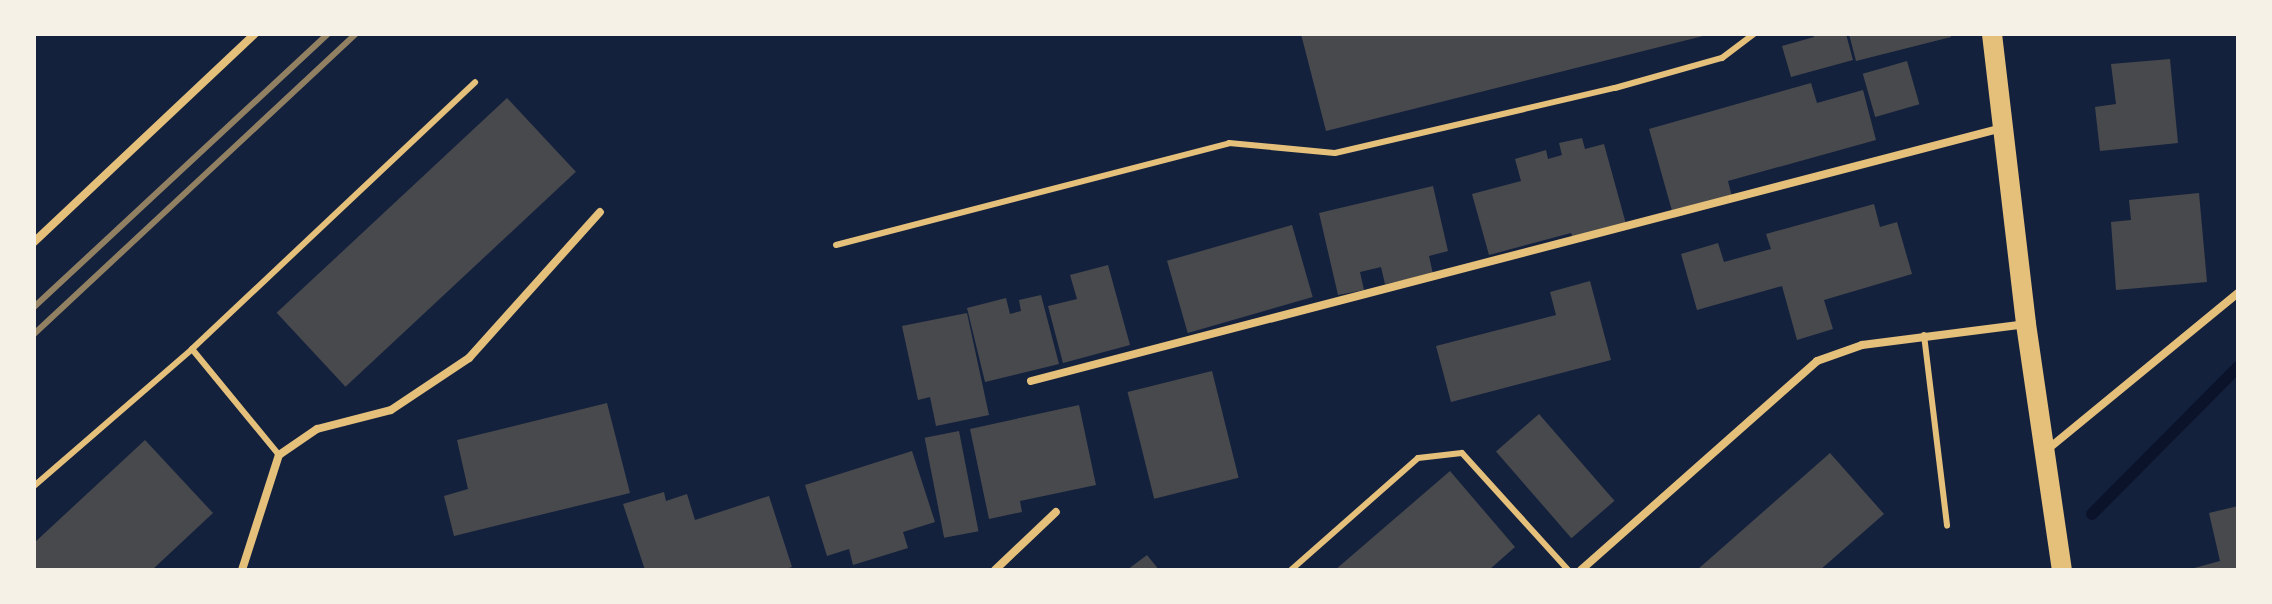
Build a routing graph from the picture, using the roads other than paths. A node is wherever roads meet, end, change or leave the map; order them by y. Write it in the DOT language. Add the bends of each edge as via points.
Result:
graph roads {
  1 [pos="255,34"];
  2 [pos="1754,34"];
  3 [pos="1992,34"];
  4 [pos="475,82"];
  5 [pos="2003,127"];
  6 [pos="600,212"];
  7 [pos="34,242"];
  8 [pos="836,245"];
  9 [pos="2238,293"];
  10 [pos="2026,324"];
  11 [pos="1924,335"];
  12 [pos="192,349"];
  13 [pos="1031,381"];
  14 [pos="2044,453"];
  15 [pos="279,455"];
  16 [pos="34,486"];
  17 [pos="1056,512"];
  18 [pos="1947,526"];
  19 [pos="242,570"];
  20 [pos="995,570"];
  21 [pos="1291,570"];
  22 [pos="1568,570"];
  23 [pos="1581,570"];
  24 [pos="2062,570"];
  1 -- 7 [label="street"];
  2 -- 8 [label="lane" via="1722,58 1631,84 1335,153 1229,143"];
  3 -- 5 [label="main road"];
  4 -- 12 [label="lane"];
  5 -- 10 [label="main road"];
  5 -- 13 [label="street"];
  6 -- 15 [label="street" via="469,358 391,410 317,429"];
  9 -- 14 [label="street"];
  10 -- 11 [label="street"];
  10 -- 14 [label="main road"];
  11 -- 18 [label="lane"];
  11 -- 23 [label="street" via="1862,345 1817,361"];
  12 -- 15 [label="lane"];
  12 -- 16 [label="lane"];
  14 -- 24 [label="main road"];
  15 -- 19 [label="street"];
  17 -- 20 [label="street"];
  21 -- 22 [label="lane" via="1418,458 1462,453"];
}
